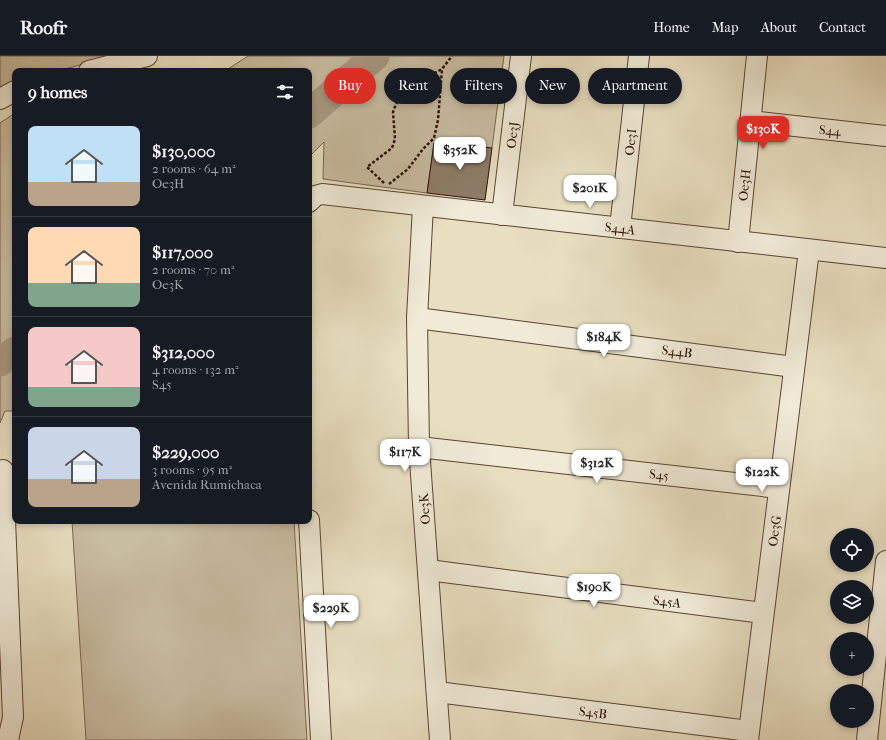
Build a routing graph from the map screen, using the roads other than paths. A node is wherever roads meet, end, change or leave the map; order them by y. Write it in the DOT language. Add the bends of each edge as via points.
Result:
graph roads {
  1 [pos="147,56"];
  2 [pos="521,56"];
  3 [pos="639,56"];
  4 [pos="757,56"];
  5 [pos="101,68"];
  6 [pos="12,93"];
  7 [pos="0,99"];
  8 [pos="750,121"];
  9 [pos="886,136"];
  10 [pos="312,199"];
  11 [pos="422,206"];
  12 [pos="502,215"];
  13 [pos="620,228"];
  14 [pos="738,242"];
  15 [pos="809,250"];
  16 [pos="886,258"];
  17 [pos="417,318"];
  18 [pos="794,366"];
  19 [pos="419,448"];
  20 [pos="3,470"];
  21 [pos="779,488"];
  22 [pos="309,524"];
  23 [pos="886,561"];
  24 [pos="428,570"];
  25 [pos="763,613"];
  26 [pos="437,692"];
  27 [pos="748,735"];
  28 [pos="8,740"];
  29 [pos="321,740"];
  30 [pos="440,740"];
  31 [pos="867,740"];
  1 -- 5 [label="street"];
  2 -- 12 [label="street, Oe3J"];
  3 -- 13 [label="street, Oe3I"];
  4 -- 8 [label="street, Oe3H"];
  6 -- 7 [label="street"];
  8 -- 9 [label="street, S44"];
  8 -- 14 [label="street, Oe3H"];
  10 -- 11 [label="street, S44A" via="322,194"];
  11 -- 12 [label="street, S44A"];
  11 -- 17 [label="street, Oe3K"];
  12 -- 13 [label="street, S44A"];
  13 -- 14 [label="street, S44A"];
  14 -- 15 [label="street, S44A"];
  15 -- 16 [label="street, S44A"];
  15 -- 18 [label="street, Oe3G"];
  17 -- 18 [label="street, S44B"];
  17 -- 19 [label="street, Oe3K"];
  18 -- 21 [label="street, Oe3G"];
  19 -- 21 [label="street, S45"];
  19 -- 24 [label="street, Oe3K"];
  20 -- 28 [label="street" via="13,717"];
  21 -- 25 [label="street, Oe3G"];
  22 -- 29 [label="street"];
  23 -- 31 [label="street"];
  24 -- 25 [label="street, S45A"];
  24 -- 26 [label="street, Oe3K"];
  25 -- 27 [label="street, Oe3G"];
  26 -- 27 [label="street, S45B"];
  26 -- 30 [label="street, Oe3K"];
}
